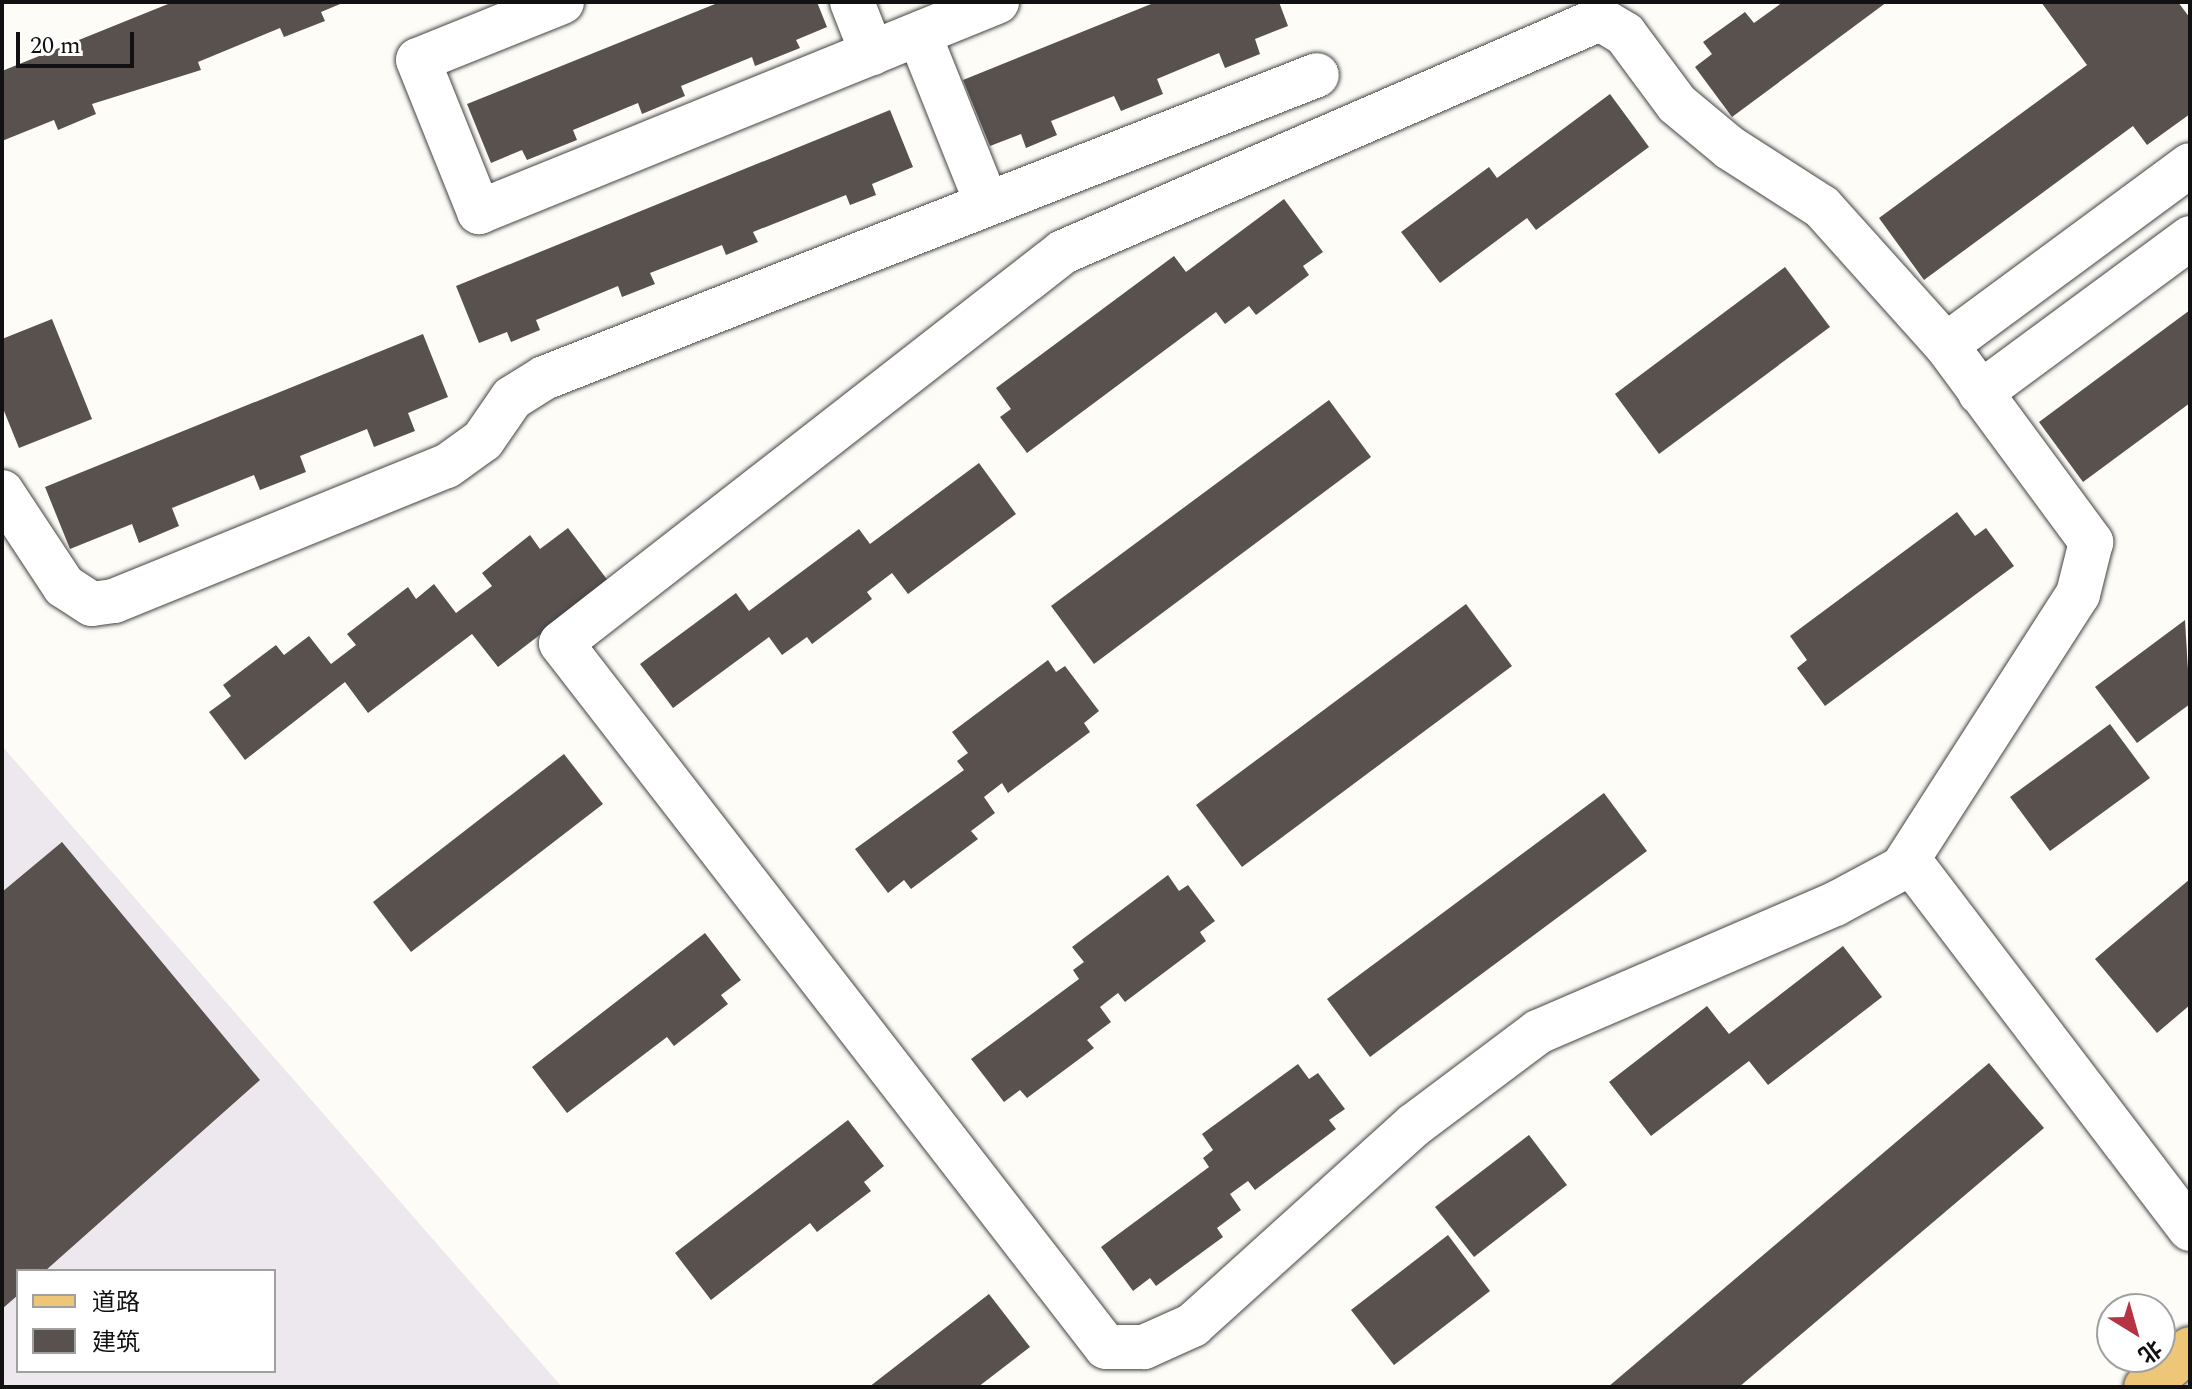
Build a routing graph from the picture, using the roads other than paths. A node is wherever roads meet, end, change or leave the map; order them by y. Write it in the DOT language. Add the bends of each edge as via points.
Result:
graph roads {
  1 [pos="562,2"];
  2 [pos="852,2"];
  3 [pos="997,2"];
  4 [pos="919,34"];
  5 [pos="872,53"];
  6 [pos="1317,75"];
  7 [pos="2190,165"];
  8 [pos="987,204"];
  9 [pos="2190,238"];
  10 [pos="1946,345"];
  11 [pos="1980,393"];
  12 [pos="2,492"];
  13 [pos="1909,860"];
  14 [pos="2190,1229"];
  15 [pos="2190,1349"];
  16 [pos="2146,1387"];
  1 -- 5 [label="lane" via="418,60 479,212"];
  2 -- 5 [label="lane"];
  3 -- 4 [label="lane"];
  4 -- 5 [label="lane"];
  4 -- 8 [label="lane"];
  6 -- 8 [label="lane"];
  7 -- 10 [label="lane"];
  8 -- 12 [label="lane" via="544,378 512,398 483,440 447,466 114,601 92,604 64,586"];
  9 -- 11 [label="lane"];
  10 -- 11 [label="lane"];
  10 -- 13 [label="lane" via="1822,207 1687,113 1625,34 1600,19 1063,252 561,643 1106,1347 1144,1347 1193,1325 1414,1125 1538,1032 1835,904"];
  11 -- 13 [label="lane" via="2091,542 2078,594"];
  13 -- 14 [label="lane"];
  15 -- 16 [label="main road"];
}
